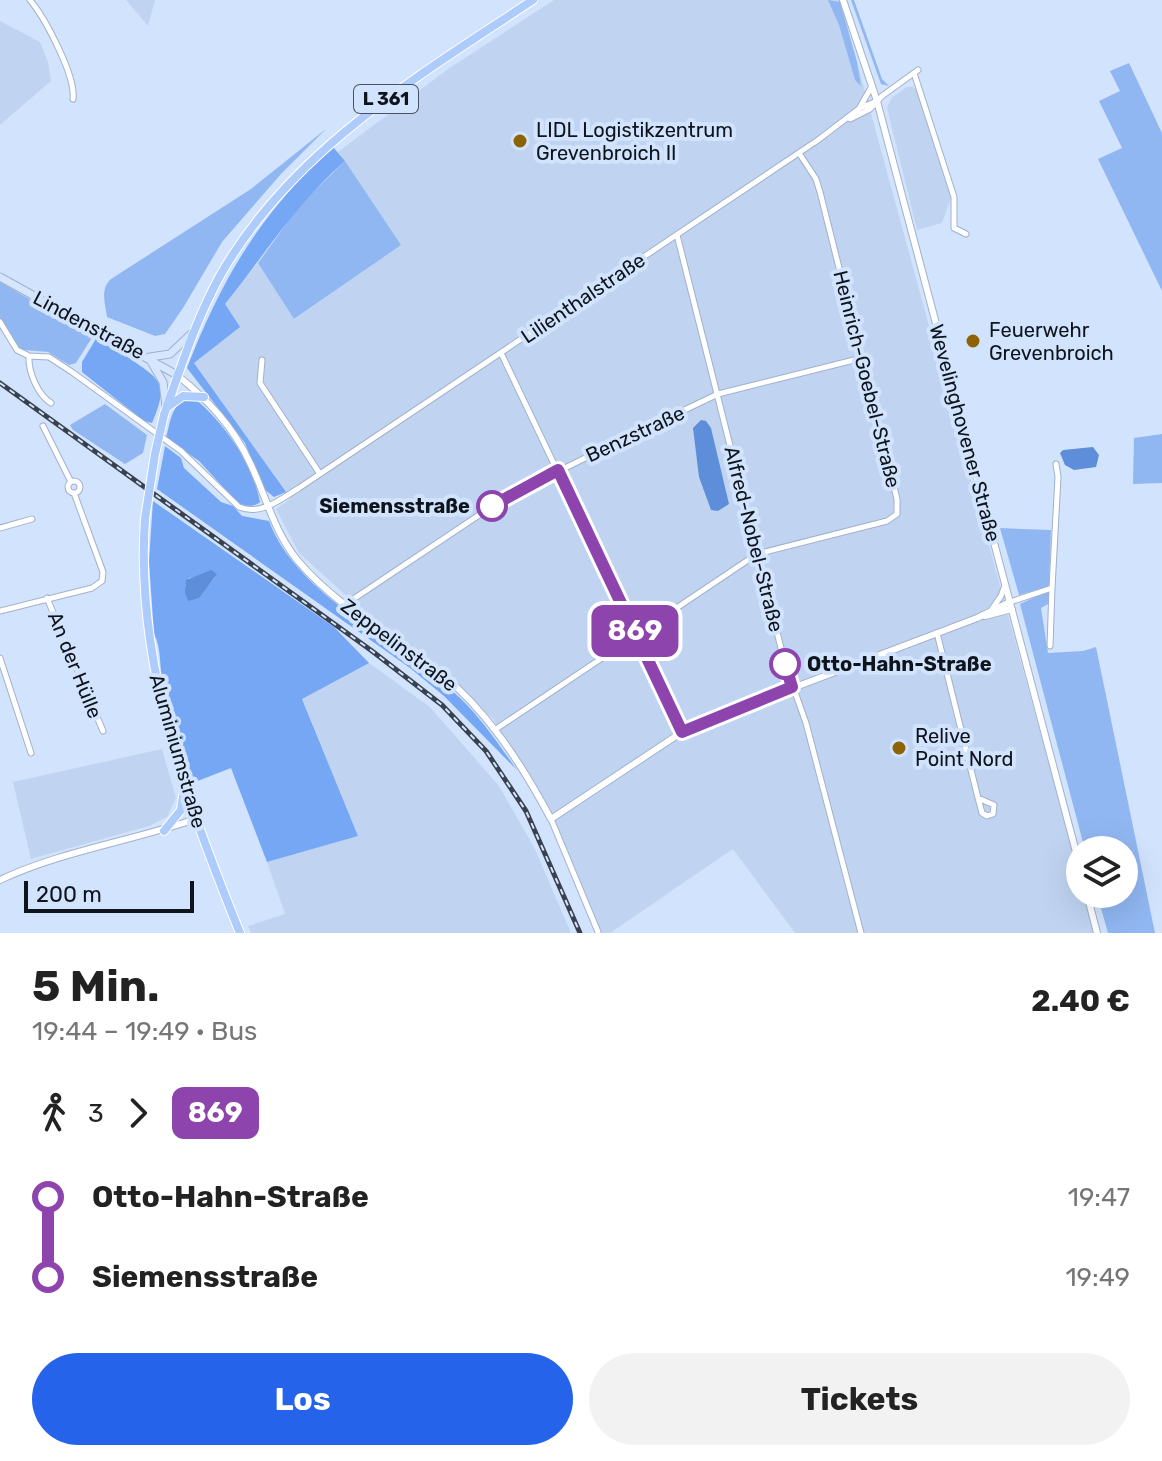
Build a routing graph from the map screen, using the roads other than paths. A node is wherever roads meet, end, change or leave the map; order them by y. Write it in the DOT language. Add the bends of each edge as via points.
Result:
graph roads {
  1 [pos="30,0"];
  2 [pos="533,0"];
  3 [pos="843,0"];
  4 [pos="872,86"];
  5 [pos="73,99"];
  6 [pos="877,101"];
  7 [pos="860,108"];
  8 [pos="845,121"];
  9 [pos="799,153"];
  10 [pos="966,234"];
  11 [pos="677,235"];
  12 [pos="0,277"];
  13 [pos="0,322"];
  14 [pos="194,329"];
  15 [pos="501,353"];
  16 [pos="29,356"];
  17 [pos="147,357"];
  18 [pos="862,358"];
  19 [pos="262,360"];
  20 [pos="177,375"];
  21 [pos="718,394"];
  22 [pos="204,397"];
  23 [pos="51,403"];
  24 [pos="165,412"];
  25 [pos="43,426"];
  26 [pos="1056,464"];
  27 [pos="558,470"];
  28 [pos="320,474"];
  29 [pos="267,506"];
  30 [pos="32,519"];
  31 [pos="0,528"];
  32 [pos="757,554"];
  33 [pos="1005,584"];
  34 [pos="1052,588"];
  35 [pos="47,598"];
  36 [pos="346,604"];
  37 [pos="1011,606"];
  38 [pos="992,609"];
  39 [pos="0,611"];
  40 [pos="977,618"];
  41 [pos="937,633"];
  42 [pos="637,634"];
  43 [pos="1050,646"];
  44 [pos="0,658"];
  45 [pos="792,687"];
  46 [pos="496,729"];
  47 [pos="103,731"];
  48 [pos="682,732"];
  49 [pos="31,753"];
  50 [pos="185,784"];
  51 [pos="978,798"];
  52 [pos="196,819"];
  53 [pos="551,819"];
  54 [pos="164,831"];
  55 [pos="1072,836"];
  56 [pos="0,880"];
  57 [pos="1091,908"];
  58 [pos="598,932"];
  59 [pos="240,933"];
  60 [pos="861,933"];
  61 [pos="1097,933"];
  1 -- 5 [label="street" via="46,22 73,85"];
  2 -- 14 [label="main road, L 361" via="381,103 306,165 240,245"];
  3 -- 4 [label="street, Wevelinghovener Straße"];
  4 -- 6 [label="street, Wevelinghovener Straße"];
  4 -- 7 [label="street, Lilienthalstraße"];
  6 -- 7 [label="street, Lilienthalstraße"];
  6 -- 8 [label="street, Lilienthalstraße"];
  6 -- 10 [label="street, Lilienthalstraße" via="916,72 954,197 954,228"];
  6 -- 33 [label="street, Wevelinghovener Straße"];
  7 -- 8 [label="street, Lilienthalstraße"];
  8 -- 9 [label="street, Lilienthalstraße"];
  9 -- 11 [label="street, Lilienthalstraße"];
  9 -- 18 [label="street, Heinrich-Goebel-Straße" via="820,192"];
  11 -- 15 [label="street, Lilienthalstraße"];
  11 -- 21 [label="street, Alfred-Nobel-Straße"];
  12 -- 17 [label="main road, Lindenstraße"];
  13 -- 16 [label="street" via="17,350"];
  14 -- 17 [label="main road" via="170,354"];
  14 -- 20 [label="main road, L 361"];
  15 -- 27 [label="street"];
  15 -- 28 [label="street, Lilienthalstraße"];
  16 -- 23 [label="street" via="29,369 43,398"];
  16 -- 29 [label="street" via="49,357 72,372 181,451 239,507"];
  17 -- 20 [label="main road, Lindenstraße"];
  17 -- 24 [label="main road" via="163,382"];
  18 -- 21 [label="street, Benzstraße"];
  18 -- 32 [label="street, Heinrich-Goebel-Straße" via="897,514"];
  19 -- 28 [label="street" via="260,383"];
  20 -- 22 [label="street, Zeppelinstraße"];
  20 -- 24 [label="main road, Aluminiumstraße / L 361"];
  21 -- 27 [label="street, Benzstraße"];
  21 -- 32 [label="street, Alfred-Nobel-Straße"];
  22 -- 24 [label="main road" via="183,396"];
  22 -- 29 [label="street, Zeppelinstraße" via="242,447"];
  24 -- 50 [label="main road, Aluminiumstraße / L 361, bridge" via="145,519 145,593 167,729"];
  25 -- 35 [label="street" via="71,482 80,486 74,493 103,578 92,588"];
  26 -- 34 [label="street"];
  27 -- 36 [label="street, Benzstraße" via="492,506"];
  27 -- 42 [label="street"];
  28 -- 29 [label="street, Lilienthalstraße"];
  29 -- 36 [label="street, Zeppelinstraße" via="299,563"];
  30 -- 31 [label="street"];
  32 -- 42 [label="street"];
  32 -- 45 [label="street, Alfred-Nobel-Straße"];
  33 -- 37 [label="street, Wevelinghovener Straße"];
  33 -- 38 [label="street"];
  34 -- 37 [label="street"];
  34 -- 43 [label="street"];
  35 -- 39 [label="street"];
  35 -- 47 [label="street, An der Hülle"];
  36 -- 46 [label="street, Zeppelinstraße" via="444,676"];
  37 -- 38 [label="street"];
  37 -- 40 [label="street"];
  37 -- 55 [label="street, Wevelinghovener Straße"];
  38 -- 40 [label="street"];
  40 -- 41 [label="street"];
  41 -- 45 [label="street"];
  41 -- 51 [label="street"];
  42 -- 46 [label="street"];
  42 -- 48 [label="street"];
  44 -- 49 [label="street"];
  45 -- 48 [label="street"];
  45 -- 60 [label="street, Alfred-Nobel-Straße"];
  46 -- 53 [label="street, Zeppelinstraße"];
  48 -- 53 [label="street"];
  50 -- 52 [label="main road, Aluminiumstraße / L 361"];
  50 -- 54 [label="main road" via="181,810"];
  52 -- 54 [label="street"];
  52 -- 59 [label="main road, Aluminiumstraße / L 361"];
  53 -- 58 [label="street, Zeppelinstraße"];
  54 -- 56 [label="street" via="42,863"];
  57 -- 61 [label="street"];
}
